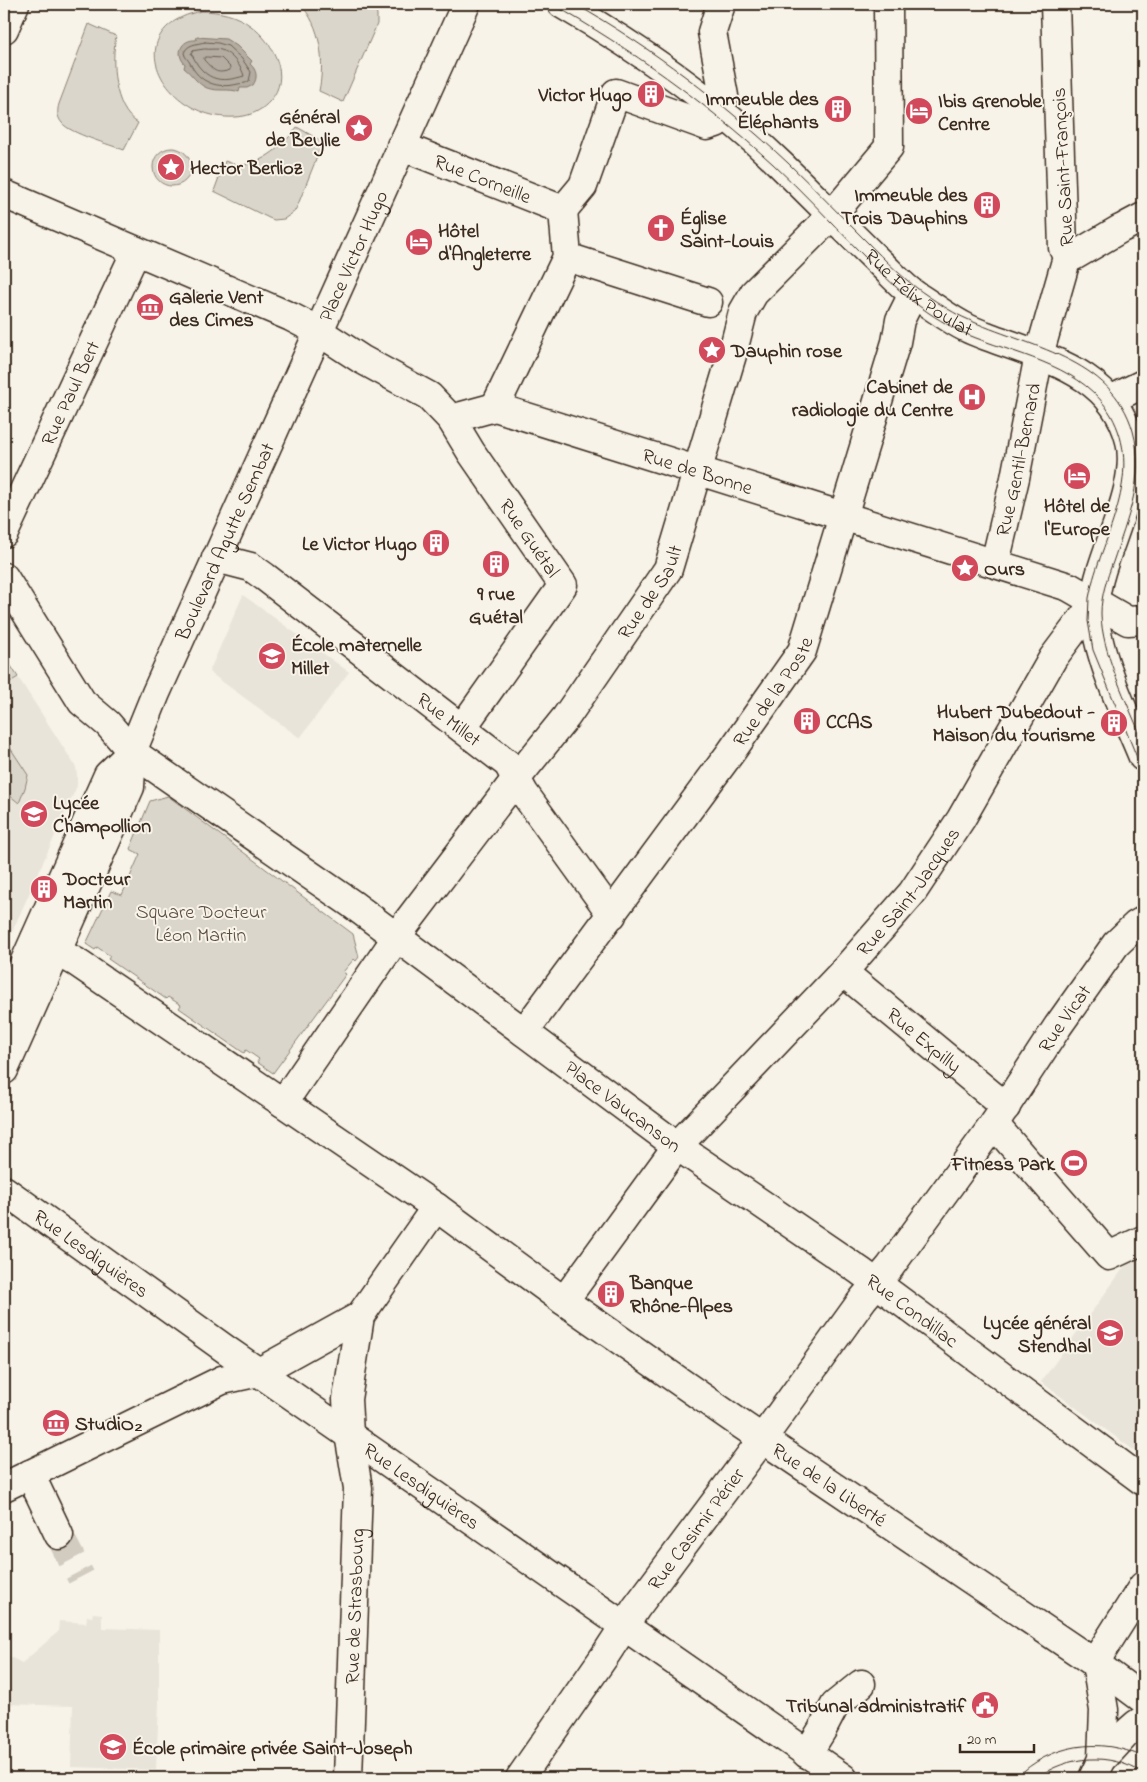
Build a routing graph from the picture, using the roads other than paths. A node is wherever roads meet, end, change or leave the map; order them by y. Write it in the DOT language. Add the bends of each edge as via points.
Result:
graph roads {
  1 [pos="15,4"];
  2 [pos="466,4"];
  3 [pos="562,4"];
  4 [pos="721,4"];
  5 [pos="888,4"];
  6 [pos="1055,4"];
  7 [pos="4,29"];
  8 [pos="719,112"];
  9 [pos="401,146"];
  10 [pos="4,194"];
  11 [pos="563,210"];
  12 [pos="832,215"];
  13 [pos="1130,224"];
  14 [pos="136,251"];
  15 [pos="567,257"];
  16 [pos="1067,257"];
  17 [pos="913,294"];
  18 [pos="708,302"];
  19 [pos="318,331"];
  20 [pos="1039,355"];
  21 [pos="1143,384"];
  22 [pos="1110,400"];
  23 [pos="495,407"];
  24 [pos="451,419"];
  25 [pos="1135,454"];
  26 [pos="698,469"];
  27 [pos="844,516"];
  28 [pos="4,533"];
  29 [pos="216,558"];
  30 [pos="995,563"];
  31 [pos="4,577"];
  32 [pos="1095,602"];
  33 [pos="1143,620"];
  34 [pos="462,728"];
  35 [pos="132,752"];
  36 [pos="1143,757"];
  37 [pos="516,779"];
  38 [pos="612,915"];
  39 [pos="1143,921"];
  40 [pos="397,937"];
  41 [pos="46,945"];
  42 [pos="843,972"];
  43 [pos="4,1008"];
  44 [pos="524,1032"];
  45 [pos="4,1070"];
  46 [pos="283,1103"];
  47 [pos="1000,1116"];
  48 [pos="677,1146"];
  49 [pos="4,1190"];
  50 [pos="436,1207"];
  51 [pos="1143,1240"];
  52 [pos="877,1284"];
  53 [pos="564,1301"];
  54 [pos="360,1316"];
  55 [pos="260,1372"];
  56 [pos="349,1434"];
  57 [pos="762,1438"];
  58 [pos="30,1474"];
  59 [pos="1143,1481"];
  60 [pos="4,1487"];
  61 [pos="58,1535"];
  62 [pos="1143,1586"];
  63 [pos="623,1626"];
  64 [pos="1096,1664"];
  65 [pos="861,1684"];
  66 [pos="1143,1699"];
  67 [pos="1139,1725"];
  68 [pos="807,1754"];
  69 [pos="1098,1768"];
  70 [pos="348,1778"];
  71 [pos="520,1778"];
  72 [pos="842,1778"];
  1 -- 7 [label="street"];
  2 -- 9 [label="street, Place Victor Hugo"];
  3 -- 8 [label="street, Rue Félix Poulat" via="643,53"];
  4 -- 8 [label="street" via="712,32 724,96"];
  5 -- 12 [label="street, Rue de Sault" via="889,148"];
  6 -- 16 [label="street, Rue Saint-François" via="1063,248"];
  8 -- 11 [label="street" via="716,123 707,126 616,93 583,186"];
  8 -- 12 [label="street, Rue Félix Poulat" via="771,155"];
  9 -- 11 [label="street, Rue Corneille"];
  9 -- 19 [label="street, Place Victor Hugo"];
  10 -- 14 [label="street, Place Victor Hugo"];
  11 -- 15 [label="street"];
  12 -- 17 [label="street, Rue Félix Poulat"];
  12 -- 26 [label="street, Rue de Sault" via="754,293 743,312"];
  13 -- 16 [label="street"];
  14 -- 19 [label="street, Place Victor Hugo"];
  14 -- 28 [label="street, Rue Paul Bert"];
  15 -- 18 [label="street"];
  15 -- 23 [label="street"];
  16 -- 20 [label="street, Rue Saint-François"];
  17 -- 20 [label="street, Rue Félix Poulat" via="967,328"];
  17 -- 27 [label="street, Rue de la Poste" via="900,320"];
  19 -- 24 [label="street" via="429,396"];
  19 -- 29 [label="street, Boulevard Agutte Sembat"];
  20 -- 22 [label="street, Rue Félix Poulat" via="1076,371 1100,388"];
  20 -- 30 [label="street, Rue Gentil-Bernard"];
  21 -- 22 [label="street"];
  22 -- 25 [label="street, Rue Félix Poulat" via="1123,422"];
  23 -- 24 [label="street"];
  23 -- 26 [label="street, Rue de Bonne"];
  24 -- 34 [label="street, Rue Guétal" via="562,585"];
  25 -- 32 [label="street"];
  26 -- 27 [label="street, Rue de Bonne"];
  26 -- 37 [label="street, Rue de Sault" via="668,569 566,718"];
  27 -- 30 [label="street, Rue de Bonne"];
  27 -- 38 [label="street, Rue de la Poste" via="802,651"];
  29 -- 34 [label="street, Rue Millet" via="250,567 265,577"];
  29 -- 35 [label="street, Boulevard Agutte Sembat"];
  30 -- 32 [label="street, Rue de Bonne" via="1069,587"];
  31 -- 35 [label="street" via="82,702 108,724"];
  32 -- 33 [label="street, Rue de Bonne" via="1128,620"];
  32 -- 36 [label="street" via="1098,637"];
  32 -- 42 [label="street, Rue Saint-Jacques" via="1052,658 961,819 912,893"];
  34 -- 37 [label="street, Rue Millet" via="508,764"];
  35 -- 40 [label="street"];
  35 -- 41 [label="street, Boulevard Agutte Sembat" via="130,787"];
  37 -- 38 [label="street, Rue Millet"];
  37 -- 40 [label="street, Rue de Sault"];
  38 -- 44 [label="street, Rue de la Poste"];
  39 -- 47 [label="street, Rue Vicat" via="1116,944"];
  40 -- 44 [label="street, Place Vaucanson"];
  40 -- 46 [label="street"];
  41 -- 43 [label="street, Boulevard Agutte Sembat"];
  41 -- 45 [label="street, Boulevard Agutte Sembat"];
  41 -- 46 [label="street"];
  42 -- 47 [label="street, Rue Expilly"];
  42 -- 48 [label="street, Rue Saint-Jacques"];
  44 -- 48 [label="street, Place Vaucanson"];
  46 -- 50 [label="street"];
  47 -- 51 [label="street, Rue Expilly" via="1109,1256"];
  47 -- 52 [label="street, Rue Vicat"];
  48 -- 52 [label="street, Rue Condillac"];
  48 -- 53 [label="street, Place Vaucanson"];
  49 -- 55 [label="street, Rue Lesdiguières"];
  50 -- 53 [label="street"];
  50 -- 54 [label="street"];
  52 -- 57 [label="street, Rue Casimir Périer"];
  52 -- 59 [label="street, Rue Condillac"];
  53 -- 57 [label="street, Rue de la Liberté"];
  54 -- 55 [label="street"];
  54 -- 56 [label="street, Rue de Strasbourg" via="347,1399"];
  55 -- 56 [label="street, Rue Lesdiguières"];
  55 -- 58 [label="street" via="222,1380"];
  56 -- 63 [label="street, Rue Lesdiguières"];
  56 -- 70 [label="street, Rue de Strasbourg" via="358,1488"];
  57 -- 63 [label="street, Rue Casimir Périer"];
  57 -- 64 [label="street, Rue de la Liberté"];
  58 -- 60 [label="street"];
  58 -- 61 [label="street"];
  62 -- 64 [label="street"];
  63 -- 68 [label="street, Rue Lesdiguières"];
  63 -- 71 [label="street, Rue Casimir Périer"];
  64 -- 66 [label="street, Rue de la Liberté"];
  64 -- 69 [label="street" via="1104,1710"];
  65 -- 68 [label="street" via="835,1705"];
  67 -- 69 [label="street"];
  68 -- 72 [label="street, Rue Lesdiguières"];
}
